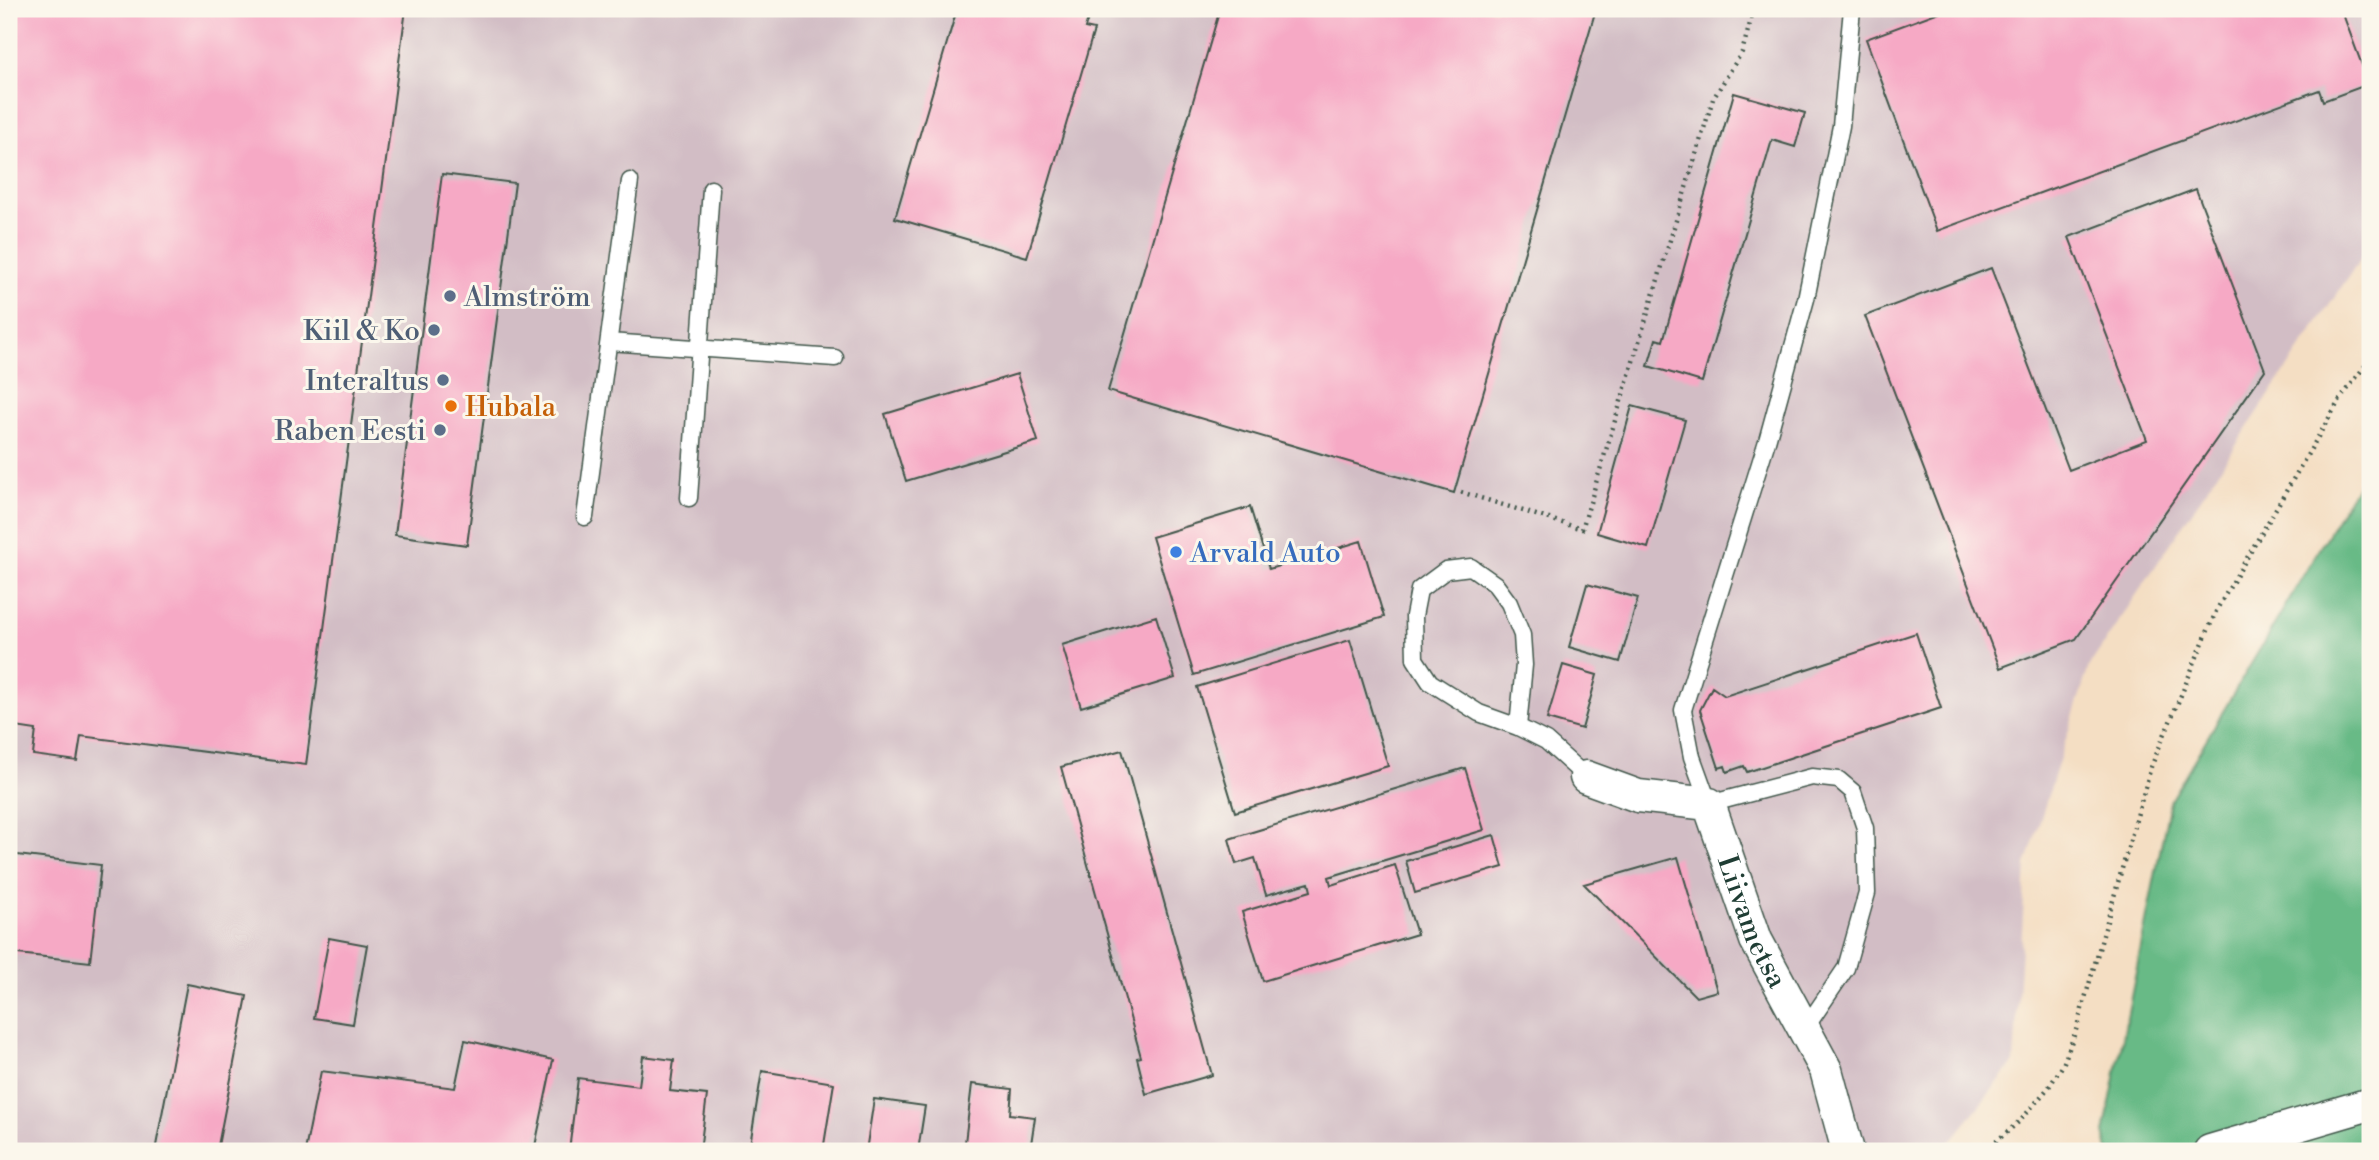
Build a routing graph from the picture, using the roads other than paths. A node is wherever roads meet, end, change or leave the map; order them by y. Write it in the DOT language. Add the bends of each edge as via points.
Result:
graph roads {
  1 [pos="1852,9"];
  2 [pos="630,181"];
  3 [pos="711,189"];
  4 [pos="609,342"];
  5 [pos="699,348"];
  6 [pos="835,358"];
  7 [pos="689,498"];
  8 [pos="586,517"];
  9 [pos="1518,727"];
  10 [pos="1586,777"];
  11 [pos="1709,804"];
  12 [pos="1804,1030"];
  13 [pos="2370,1104"];
  14 [pos="1848,1151"];
  15 [pos="2210,1151"];
  1 -- 11 [label="lane" via="1841,126 1807,299 1683,710 1692,757"];
  2 -- 4 [label="lane"];
  3 -- 5 [label="lane"];
  4 -- 5 [label="lane"];
  4 -- 8 [label="lane"];
  5 -- 6 [label="lane"];
  5 -- 7 [label="lane"];
  9 -- 9 [label="lane" via="1479,713 1430,682 1415,659 1419,590 1446,570 1471,567 1495,584 1509,603 1522,635"];
  9 -- 10 [label="lane" via="1546,741"];
  10 -- 11 [label="street" via="1638,796"];
  11 -- 12 [label="street, Liivametsa" via="1756,940"];
  11 -- 12 [label="lane" via="1811,777 1839,780 1853,792 1865,828 1867,893 1846,968"];
  12 -- 14 [label="street, Liivametsa" via="1826,1070"];
  13 -- 15 [label="street"];
}
